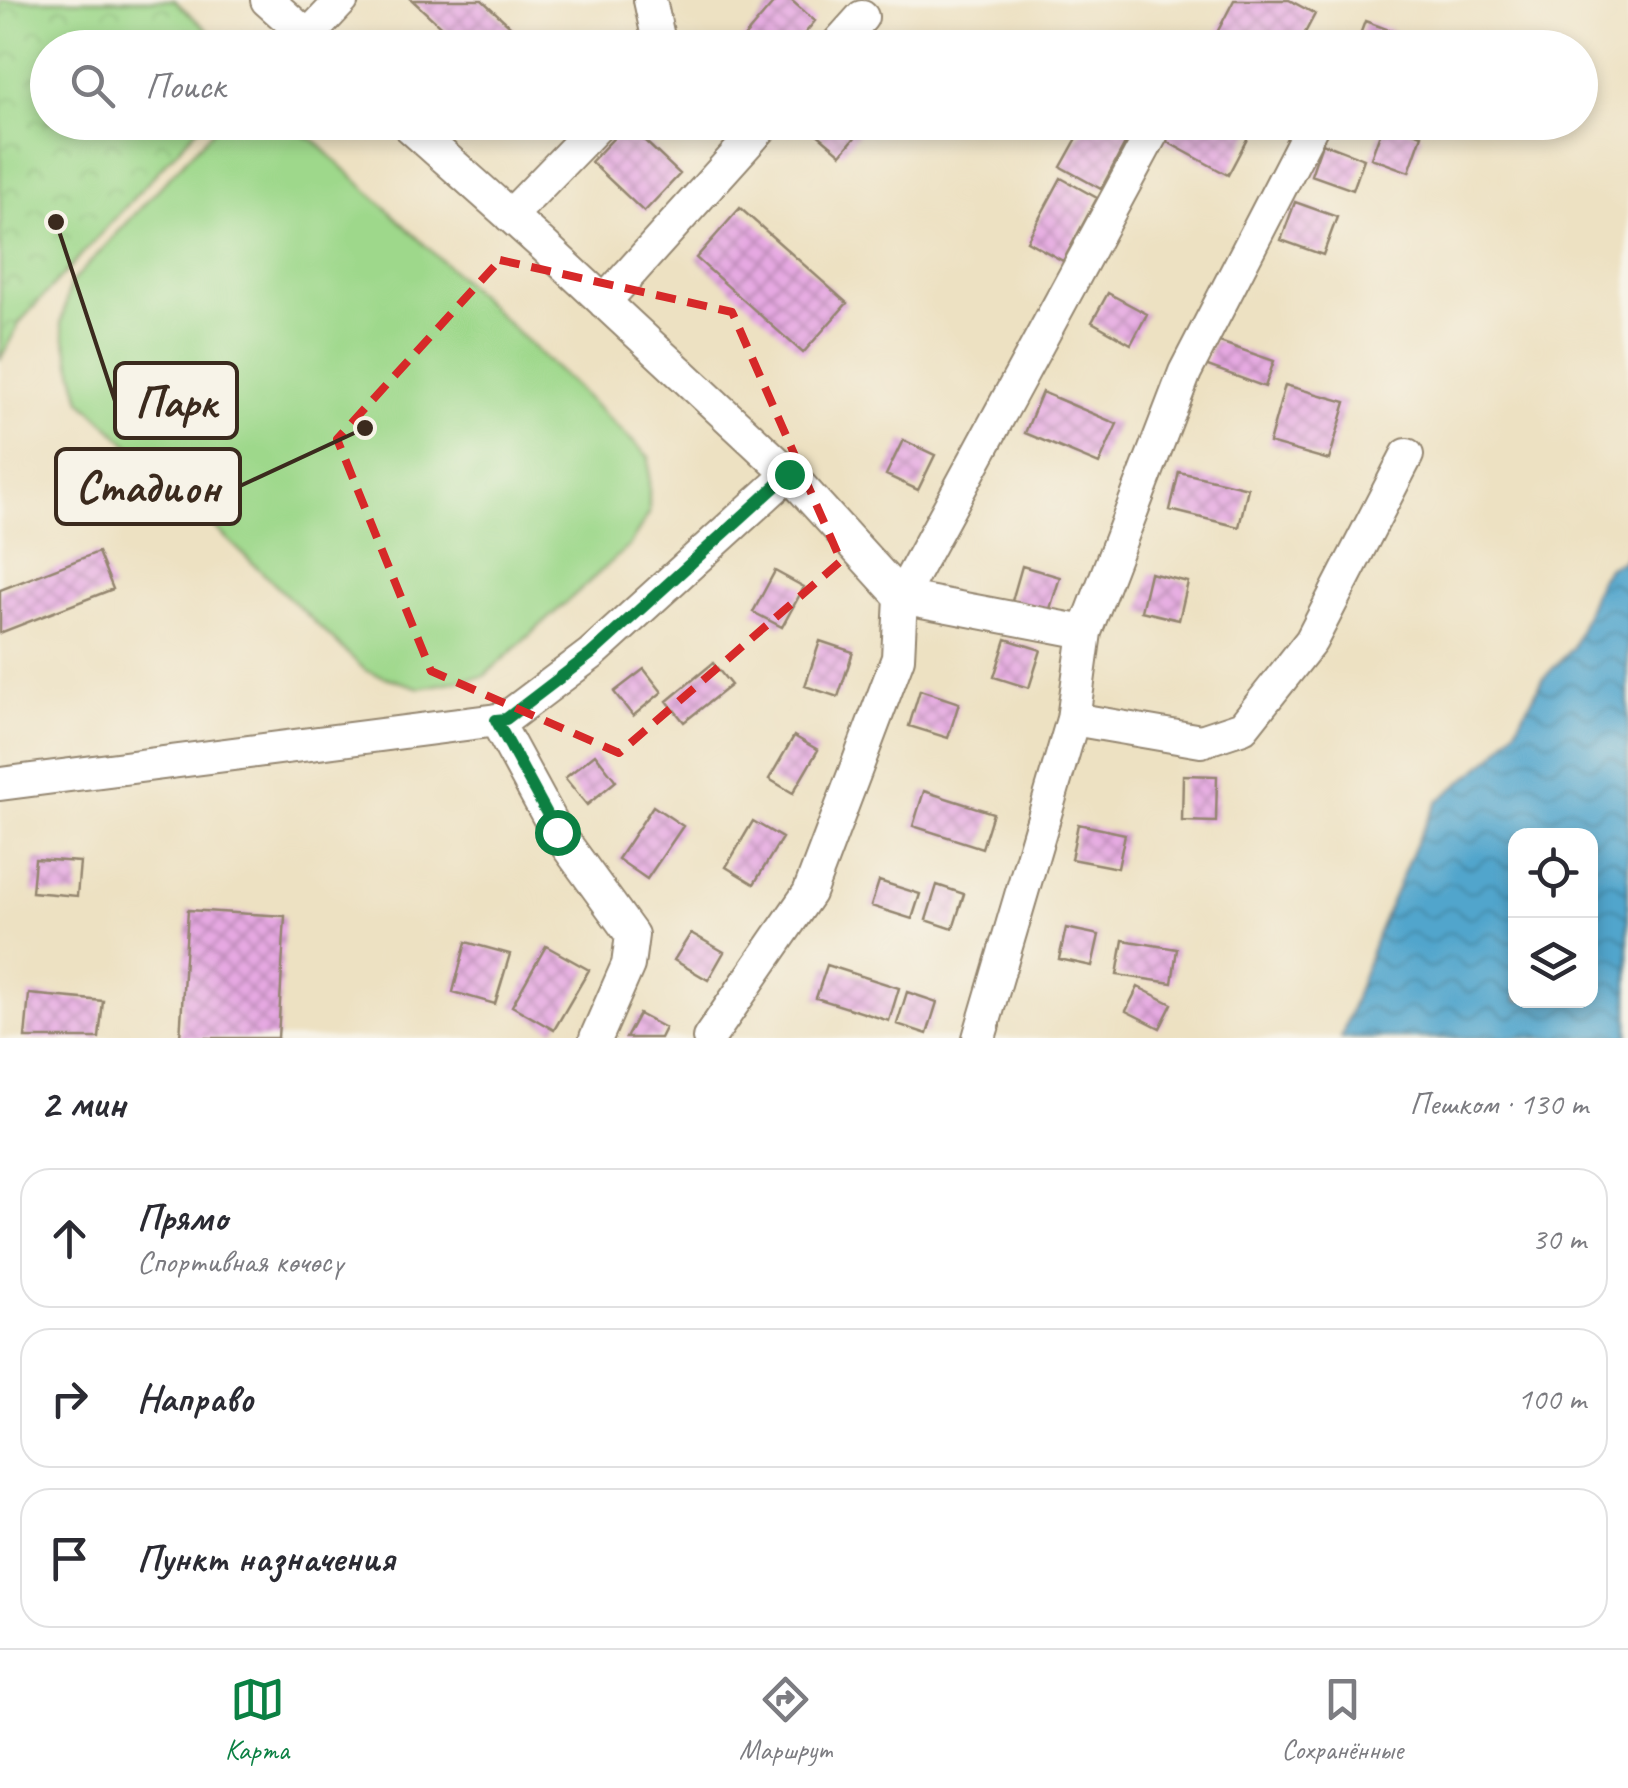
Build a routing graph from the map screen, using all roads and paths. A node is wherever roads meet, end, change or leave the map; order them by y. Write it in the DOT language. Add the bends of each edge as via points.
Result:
graph roads {
  1 [pos="267,0"];
  2 [pos="342,0"];
  3 [pos="650,0"];
  4 [pos="862,17"];
  5 [pos="301,30"];
  6 [pos="322,30"];
  7 [pos="656,30"];
  8 [pos="850,30"];
  9 [pos="425,140"];
  10 [pos="584,140"];
  11 [pos="750,140"];
  12 [pos="1148,140"];
  13 [pos="1305,140"];
  14 [pos="510,216"];
  15 [pos="604,302"];
  16 [pos="1407,454"];
  17 [pos="789,474"];
  18 [pos="901,598"];
  19 [pos="1084,632"];
  20 [pos="1073,719"];
  21 [pos="496,720"];
  22 [pos="0,784"];
  23 [pos="596,1038"];
  24 [pos="709,1038"];
  25 [pos="978,1038"];
  1 -- 5 [label="street"];
  2 -- 6 [label="street"];
  3 -- 7 [label="street"];
  4 -- 8 [label="street"];
  9 -- 14 [label="street"];
  10 -- 14 [label="street"];
  11 -- 15 [label="street"];
  12 -- 18 [label="street"];
  13 -- 19 [label="street" via="1185,372"];
  14 -- 15 [label="street"];
  15 -- 17 [label="street"];
  16 -- 20 [label="street" via="1312,640 1243,726 1201,740"];
  17 -- 18 [label="street"];
  17 -- 21 [label="street" via="591,654"];
  18 -- 19 [label="street"];
  18 -- 24 [label="street" via="898,658 810,893"];
  19 -- 20 [label="street"];
  20 -- 25 [label="street"];
  21 -- 22 [label="street"];
  21 -- 23 [label="street" via="557,832 632,934 628,965"];
}
